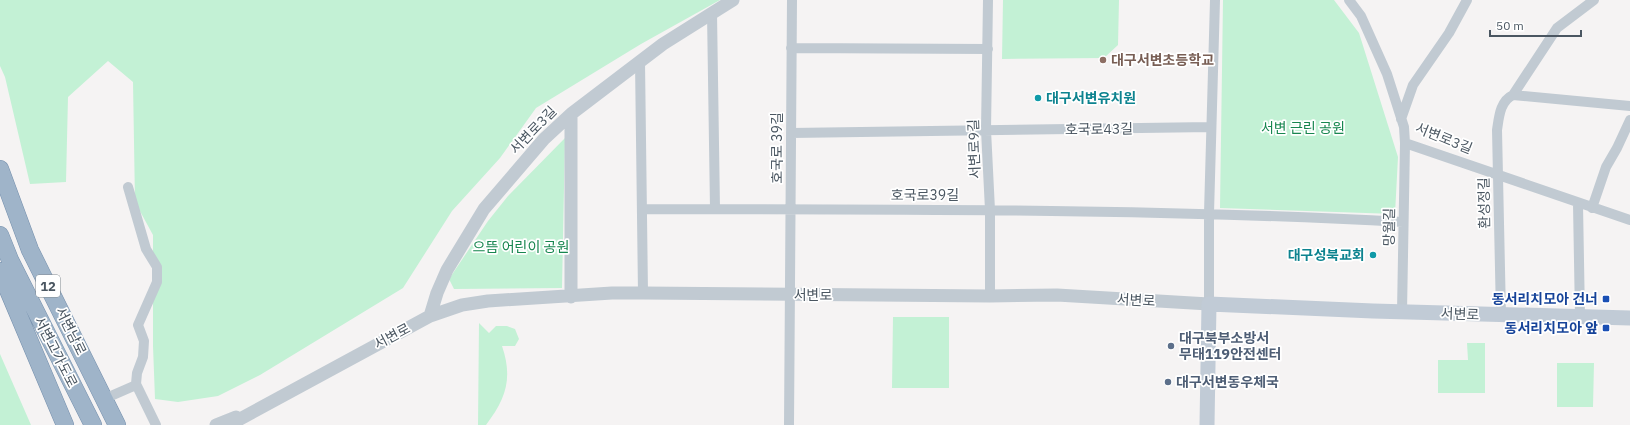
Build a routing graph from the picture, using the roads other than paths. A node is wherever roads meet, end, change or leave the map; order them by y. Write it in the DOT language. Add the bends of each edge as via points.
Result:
graph roads {
  1 [pos="733,0"];
  2 [pos="792,0"];
  3 [pos="988,0"];
  4 [pos="1214,0"];
  5 [pos="1349,0"];
  6 [pos="1468,0"];
  7 [pos="1594,0"];
  8 [pos="712,13"];
  9 [pos="791,48"];
  10 [pos="988,49"];
  11 [pos="640,62"];
  12 [pos="1513,95"];
  13 [pos="1630,106"];
  14 [pos="571,114"];
  15 [pos="1401,119"];
  16 [pos="1630,120"];
  17 [pos="1211,127"];
  18 [pos="986,130"];
  19 [pos="791,133"];
  20 [pos="1405,143"];
  21 [pos="0,169"];
  22 [pos="1498,176"];
  23 [pos="128,187"];
  24 [pos="1578,204"];
  25 [pos="1592,208"];
  26 [pos="642,209"];
  27 [pos="716,209"];
  28 [pos="791,209"];
  29 [pos="990,210"];
  30 [pos="1209,213"];
  31 [pos="1630,220"];
  32 [pos="1403,222"];
  33 [pos="0,235"];
  34 [pos="5,265"];
  35 [pos="643,293"];
  36 [pos="790,295"];
  37 [pos="990,296"];
  38 [pos="571,297"];
  39 [pos="1209,304"];
  40 [pos="1402,312"];
  41 [pos="1501,315"];
  42 [pos="430,316"];
  43 [pos="1580,317"];
  44 [pos="1630,318"];
  45 [pos="136,385"];
  46 [pos="107,403"];
  47 [pos="256,409"];
  48 [pos="65,425"];
  49 [pos="93,425"];
  50 [pos="117,425"];
  51 [pos="123,425"];
  52 [pos="156,425"];
  53 [pos="216,425"];
  54 [pos="229,425"];
  55 [pos="235,425"];
  56 [pos="790,425"];
  57 [pos="1207,425"];
  1 -- 8 [label="street, 서변로3길"];
  2 -- 9 [label="street, 호국로 39길"];
  3 -- 10 [label="street, 서변로9길"];
  4 -- 17 [label="street"];
  5 -- 15 [label="street, 서변로3길" via="1361,16 1384,67"];
  6 -- 15 [label="street" via="1449,33 1412,86"];
  7 -- 12 [label="street, 환성정길" via="1557,28"];
  8 -- 11 [label="street, 서변로3길"];
  8 -- 27 [label="street"];
  9 -- 10 [label="street"];
  9 -- 19 [label="street, 호국로 39길"];
  10 -- 18 [label="street, 서변로9길"];
  11 -- 14 [label="street, 서변로3길"];
  11 -- 26 [label="street"];
  12 -- 13 [label="street"];
  12 -- 22 [label="street, 환성정길" via="1508,97 1500,110 1497,130"];
  14 -- 38 [label="street"];
  14 -- 42 [label="street, 서변로3길" via="544,138 484,209 447,270"];
  15 -- 20 [label="street, 서변로3길"];
  16 -- 25 [label="street" via="1606,167"];
  17 -- 18 [label="street, 호국로43길"];
  17 -- 30 [label="street"];
  18 -- 19 [label="street"];
  18 -- 29 [label="street, 서변로9길"];
  19 -- 28 [label="street, 호국로 39길"];
  20 -- 22 [label="street, 서변로3길"];
  20 -- 32 [label="street, 망월길"];
  21 -- 46 [label="highway, 서변남로 / 12" via="30,250"];
  22 -- 24 [label="street, 서변로3길"];
  22 -- 41 [label="street, 환성정길"];
  23 -- 45 [label="street" via="146,248 157,267 157,282 138,325 144,341"];
  24 -- 25 [label="street, 서변로3길"];
  24 -- 43 [label="street"];
  25 -- 31 [label="street, 서변로3길"];
  26 -- 27 [label="street, 호국로39길"];
  26 -- 35 [label="street"];
  27 -- 28 [label="street, 호국로39길"];
  28 -- 29 [label="street, 호국로39길"];
  28 -- 36 [label="street, 호국로 39길"];
  29 -- 30 [label="street, 호국로39길"];
  29 -- 37 [label="street, 서변로9길"];
  30 -- 32 [label="street"];
  30 -- 39 [label="street"];
  32 -- 40 [label="street, 망월길"];
  33 -- 34 [label="highway, 서변고가도로"];
  34 -- 48 [label="highway"];
  34 -- 49 [label="highway, 서변고가도로"];
  35 -- 36 [label="street, 서변로"];
  35 -- 38 [label="street, 서변로"];
  36 -- 37 [label="street, 서변로"];
  36 -- 56 [label="street"];
  37 -- 39 [label="street, 서변로" via="1057,295"];
  38 -- 42 [label="street, 서변로" via="488,301 462,305"];
  39 -- 40 [label="main road, 서변로"];
  39 -- 57 [label="main road"];
  40 -- 41 [label="main road, 서변로"];
  41 -- 43 [label="main road, 서변로"];
  42 -- 47 [label="street, 서변로"];
  43 -- 44 [label="main road, 서변로"];
  45 -- 46 [label="street"];
  45 -- 52 [label="street"];
  46 -- 50 [label="highway, 서변남로 / 12"];
  46 -- 51 [label="street"];
  47 -- 53 [label="street"];
  47 -- 54 [label="street, 서변로"];
  47 -- 55 [label="street"];
}
